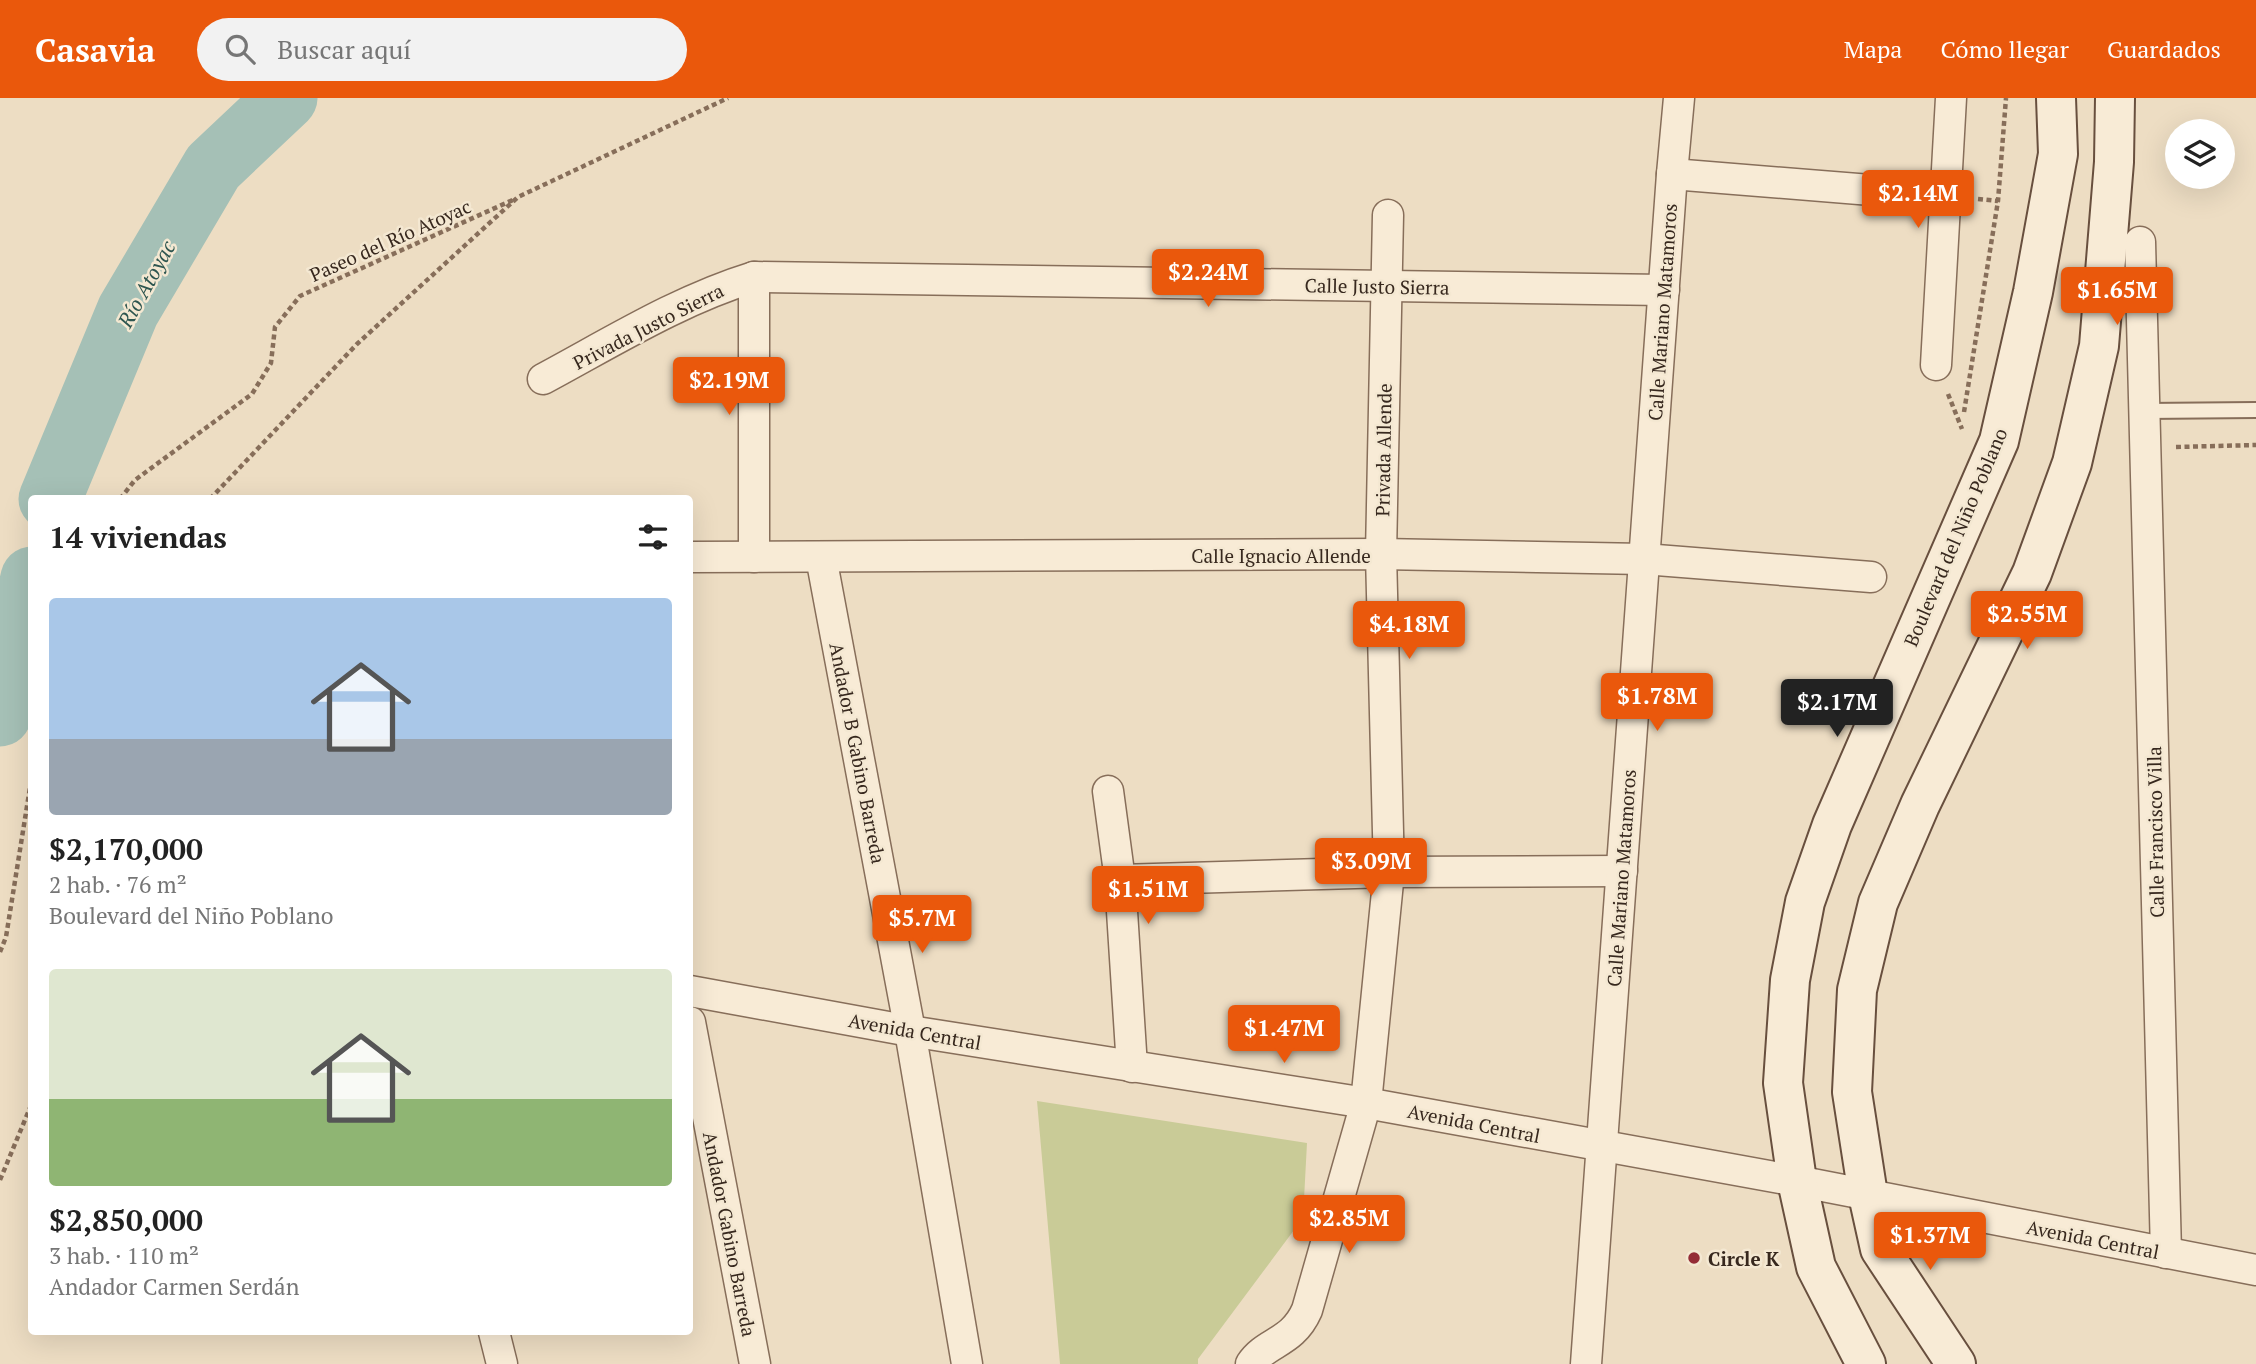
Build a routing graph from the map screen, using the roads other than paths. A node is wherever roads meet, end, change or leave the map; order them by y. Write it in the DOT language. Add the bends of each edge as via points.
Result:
graph roads {
  1 [pos="1679,98"];
  2 [pos="1951,98"];
  3 [pos="2056,98"];
  4 [pos="2115,98"];
  5 [pos="1672,174"];
  6 [pos="1945,196"];
  7 [pos="1388,215"];
  8 [pos="2140,242"];
  9 [pos="754,277"];
  10 [pos="1386,286"];
  11 [pos="1664,290"];
  12 [pos="1936,365"];
  13 [pos="544,379"];
  14 [pos="2256,410"];
  15 [pos="2144,411"];
  16 [pos="1381,554"];
  17 [pos="693,557"];
  18 [pos="754,557"];
  19 [pos="821,557"];
  20 [pos="1644,559"];
  21 [pos="1871,577"];
  22 [pos="1108,791"];
  23 [pos="1389,872"];
  24 [pos="1622,872"];
  25 [pos="1120,880"];
  26 [pos="693,992"];
  27 [pos="910,1031"];
  28 [pos="693,1038"];
  29 [pos="1132,1067"];
  30 [pos="1366,1103"];
  31 [pos="1602,1147"];
  32 [pos="1797,1181"];
  33 [pos="1868,1195"];
  34 [pos="2166,1253"];
  35 [pos="2256,1270"];
  36 [pos="496,1335"];
  37 [pos="502,1364"];
  38 [pos="755,1364"];
  39 [pos="967,1364"];
  40 [pos="1251,1364"];
  41 [pos="1586,1364"];
  42 [pos="1866,1364"];
  43 [pos="1956,1364"];
  1 -- 5 [label="street, Calle Mariano Matamoros"];
  2 -- 6 [label="street"];
  3 -- 32 [label="main road, Boulevard del Niño Poblano" via="2057,154 2033,292 1998,441 1832,825 1805,902 1790,980 1783,1083"];
  4 -- 33 [label="main road" via="2099,346 2073,463 2032,573 1920,804 1878,903 1857,990 1852,1092"];
  5 -- 6 [label="street"];
  5 -- 11 [label="street, Calle Mariano Matamoros"];
  6 -- 12 [label="street"];
  7 -- 10 [label="street, Privada Allende"];
  8 -- 15 [label="street, Calle Francisco Villa"];
  9 -- 10 [label="street, Calle Justo Sierra"];
  9 -- 13 [label="street, Privada Justo Sierra" via="680,305"];
  9 -- 18 [label="street"];
  10 -- 11 [label="street, Calle Justo Sierra"];
  10 -- 16 [label="street, Privada Allende"];
  11 -- 20 [label="street, Calle Mariano Matamoros"];
  14 -- 15 [label="lane"];
  15 -- 34 [label="street, Calle Francisco Villa"];
  16 -- 19 [label="street, Calle Ignacio Allende"];
  16 -- 20 [label="street, Calle Ignacio Allende"];
  16 -- 23 [label="street, Privada Allende"];
  17 -- 18 [label="street, Calle Ignacio Allende"];
  18 -- 19 [label="street, Calle Ignacio Allende"];
  19 -- 27 [label="street, Andador B Gabino Barreda"];
  20 -- 21 [label="street, Calle Ignacio Allende"];
  20 -- 24 [label="street, Calle Mariano Matamoros"];
  22 -- 25 [label="street"];
  23 -- 24 [label="street"];
  23 -- 25 [label="street"];
  23 -- 30 [label="street, Privada Allende"];
  24 -- 31 [label="street, Calle Mariano Matamoros"];
  25 -- 29 [label="street"];
  26 -- 27 [label="street, Avenida Central"];
  27 -- 29 [label="street, Avenida Central"];
  27 -- 39 [label="street, Andador B Gabino Barreda"];
  28 -- 38 [label="street, Andador Gabino Barreda"];
  29 -- 30 [label="street, Avenida Central"];
  30 -- 31 [label="street, Avenida Central"];
  30 -- 40 [label="street, Privada Allende" via="1302,1322"];
  31 -- 32 [label="street, Avenida Central"];
  31 -- 41 [label="street, Calle Mariano Matamoros"];
  32 -- 33 [label="street, Avenida Central"];
  32 -- 42 [label="main road, Boulevard del Niño Poblano" via="1816,1267"];
  33 -- 34 [label="street, Avenida Central"];
  33 -- 43 [label="main road" via="1880,1249"];
  34 -- 35 [label="street, Avenida Central"];
  36 -- 37 [label="street"];
}
